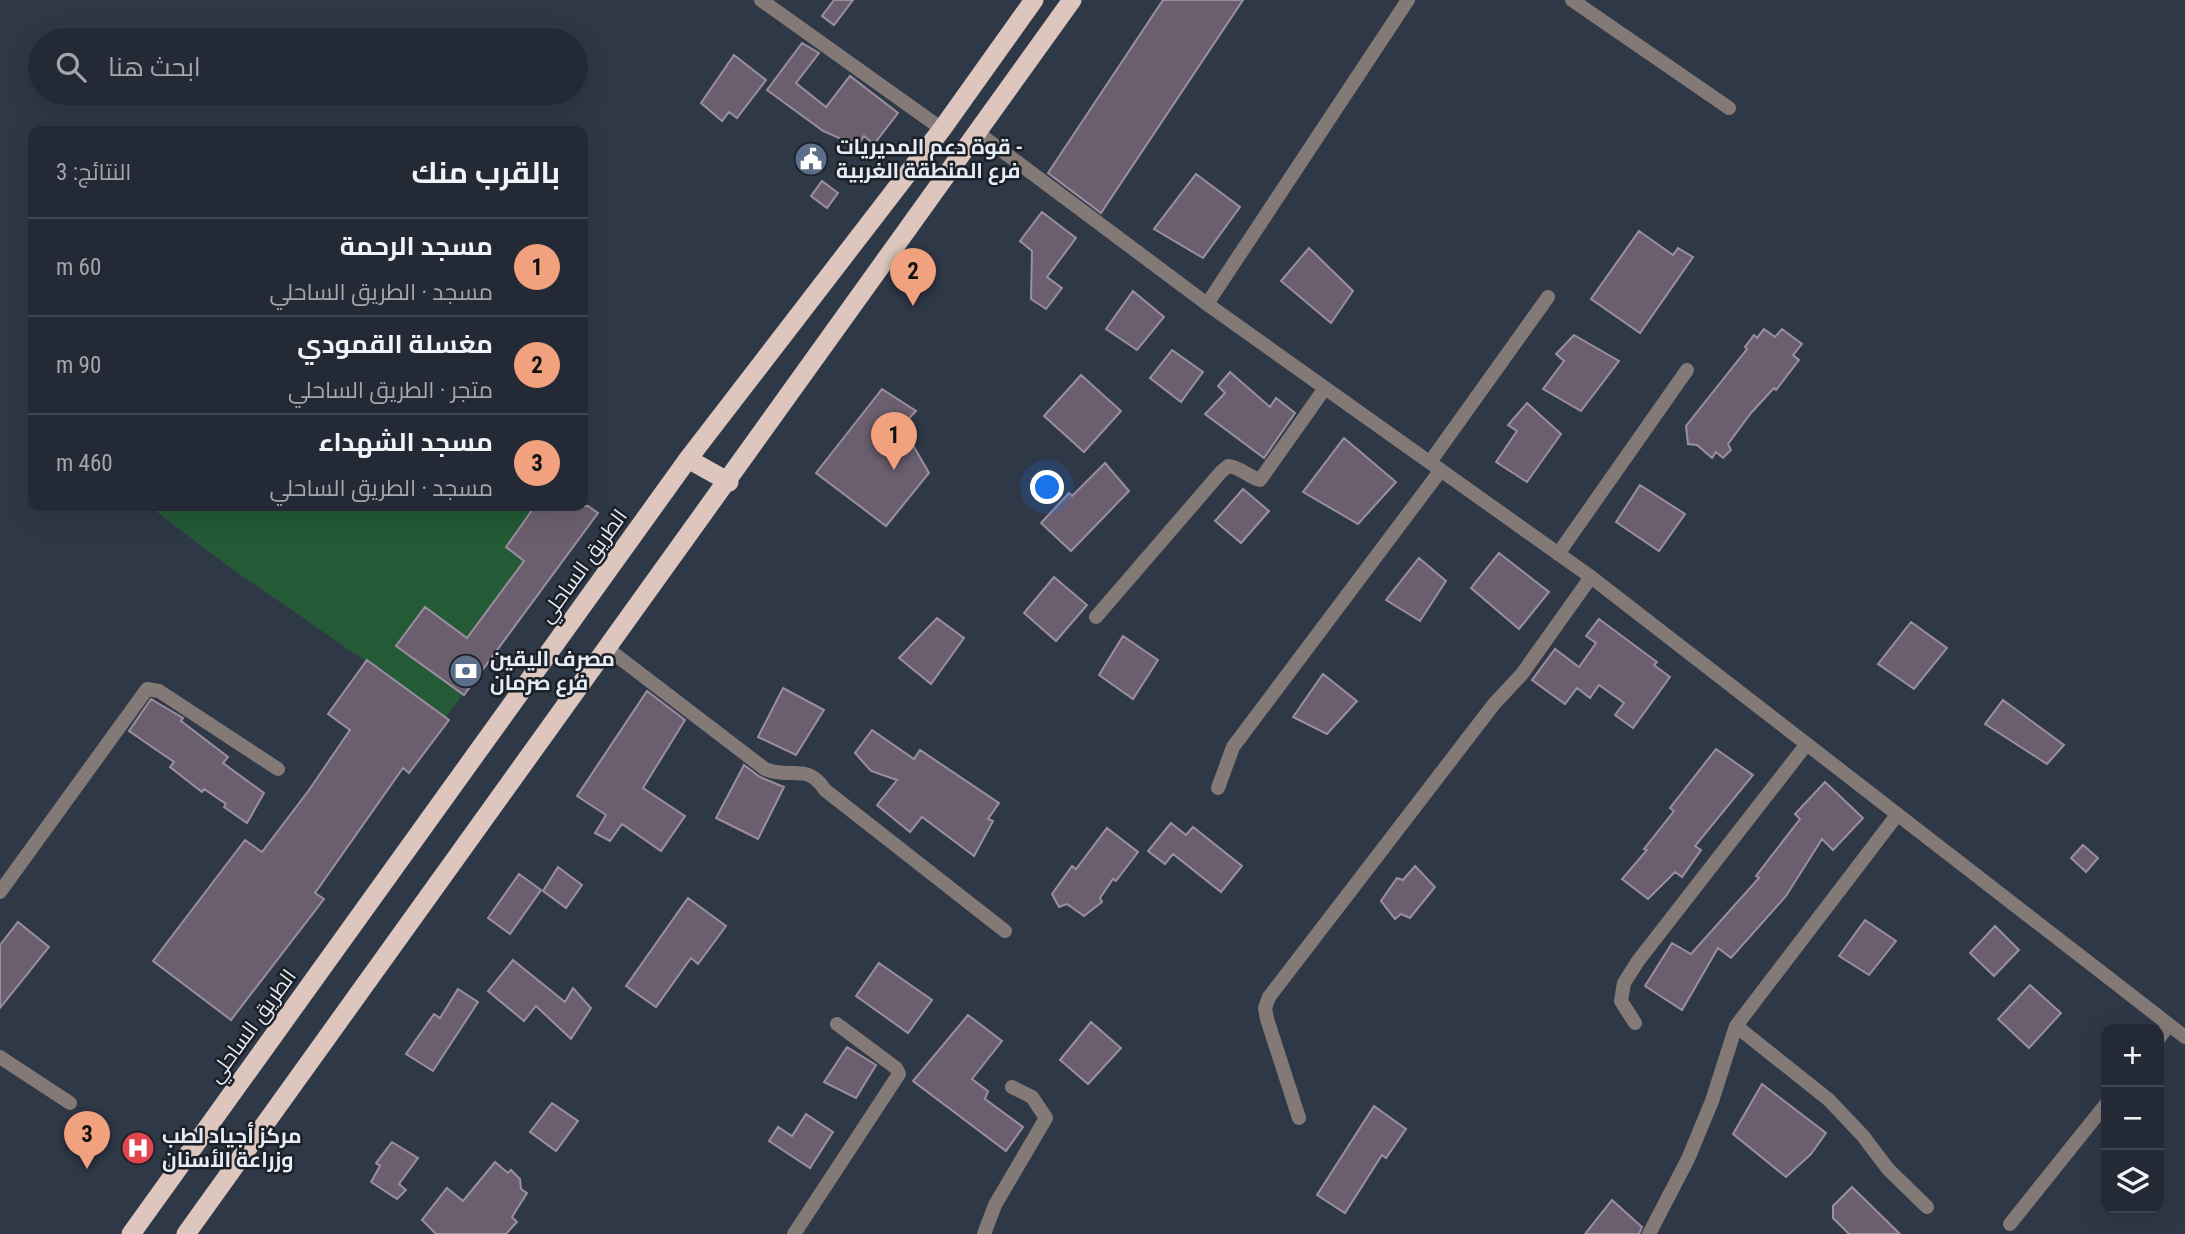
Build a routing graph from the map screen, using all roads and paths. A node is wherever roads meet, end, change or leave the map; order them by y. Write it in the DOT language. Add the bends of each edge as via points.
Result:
graph roads {
  1 [pos="761,0"];
  2 [pos="1034,0"];
  3 [pos="1072,0"];
  4 [pos="1408,0"];
  5 [pos="1572,0"];
  6 [pos="1729,108"];
  7 [pos="942,129"];
  8 [pos="977,132"];
  9 [pos="1548,298"];
  10 [pos="1207,304"];
  11 [pos="1686,370"];
  12 [pos="1325,388"];
  13 [pos="688,459"];
  14 [pos="1436,466"];
  15 [pos="729,481"];
  16 [pos="1558,554"];
  17 [pos="1591,578"];
  18 [pos="1096,617"];
  19 [pos="608,649"];
  20 [pos="1806,745"];
  21 [pos="278,769"];
  22 [pos="1218,788"];
  23 [pos="1896,816"];
  24 [pos="0,892"];
  25 [pos="1005,930"];
  26 [pos="1635,1023"];
  27 [pos="837,1024"];
  28 [pos="2169,1025"];
  29 [pos="1736,1026"];
  30 [pos="2164,1032"];
  31 [pos="2185,1037"];
  32 [pos="0,1056"];
  33 [pos="1012,1087"];
  34 [pos="70,1103"];
  35 [pos="2101,1110"];
  36 [pos="1300,1118"];
  37 [pos="1927,1207"];
  38 [pos="2010,1224"];
  39 [pos="131,1234"];
  40 [pos="186,1234"];
  41 [pos="794,1234"];
  42 [pos="984,1234"];
  43 [pos="1649,1234"];
  1 -- 7 [label="street"];
  2 -- 7 [label="highway, الطريق الساحلي"];
  3 -- 8 [label="highway"];
  4 -- 10 [label="street"];
  5 -- 6 [label="street"];
  7 -- 13 [label="highway, الطريق الساحلي"];
  8 -- 10 [label="street"];
  8 -- 15 [label="highway"];
  9 -- 14 [label="street"];
  10 -- 12 [label="street"];
  11 -- 16 [label="street"];
  12 -- 14 [label="street"];
  12 -- 18 [label="street" via="1260,480 1228,466"];
  13 -- 15 [label="highway"];
  13 -- 39 [label="highway, الطريق الساحلي"];
  14 -- 16 [label="street"];
  14 -- 22 [label="street" via="1233,747"];
  15 -- 19 [label="highway"];
  16 -- 17 [label="street"];
  17 -- 20 [label="street"];
  17 -- 36 [label="street" via="1522,674 1494,704 1269,997 1267,1019"];
  19 -- 25 [label="street" via="765,769 815,776 825,790"];
  19 -- 40 [label="highway"];
  20 -- 23 [label="street"];
  20 -- 26 [label="street" via="1624,983 1621,1001"];
  21 -- 24 [label="street" via="159,691 147,689"];
  23 -- 28 [label="street"];
  23 -- 29 [label="street"];
  27 -- 41 [label="street" via="899,1074"];
  28 -- 30 [label="street"];
  28 -- 31 [label="street"];
  29 -- 37 [label="street" via="1829,1100"];
  29 -- 43 [label="street" via="1698,1136"];
  32 -- 34 [label="street"];
  33 -- 42 [label="street" via="1032,1097 1046,1118 995,1205"];
  35 -- 38 [label="street"];
}
